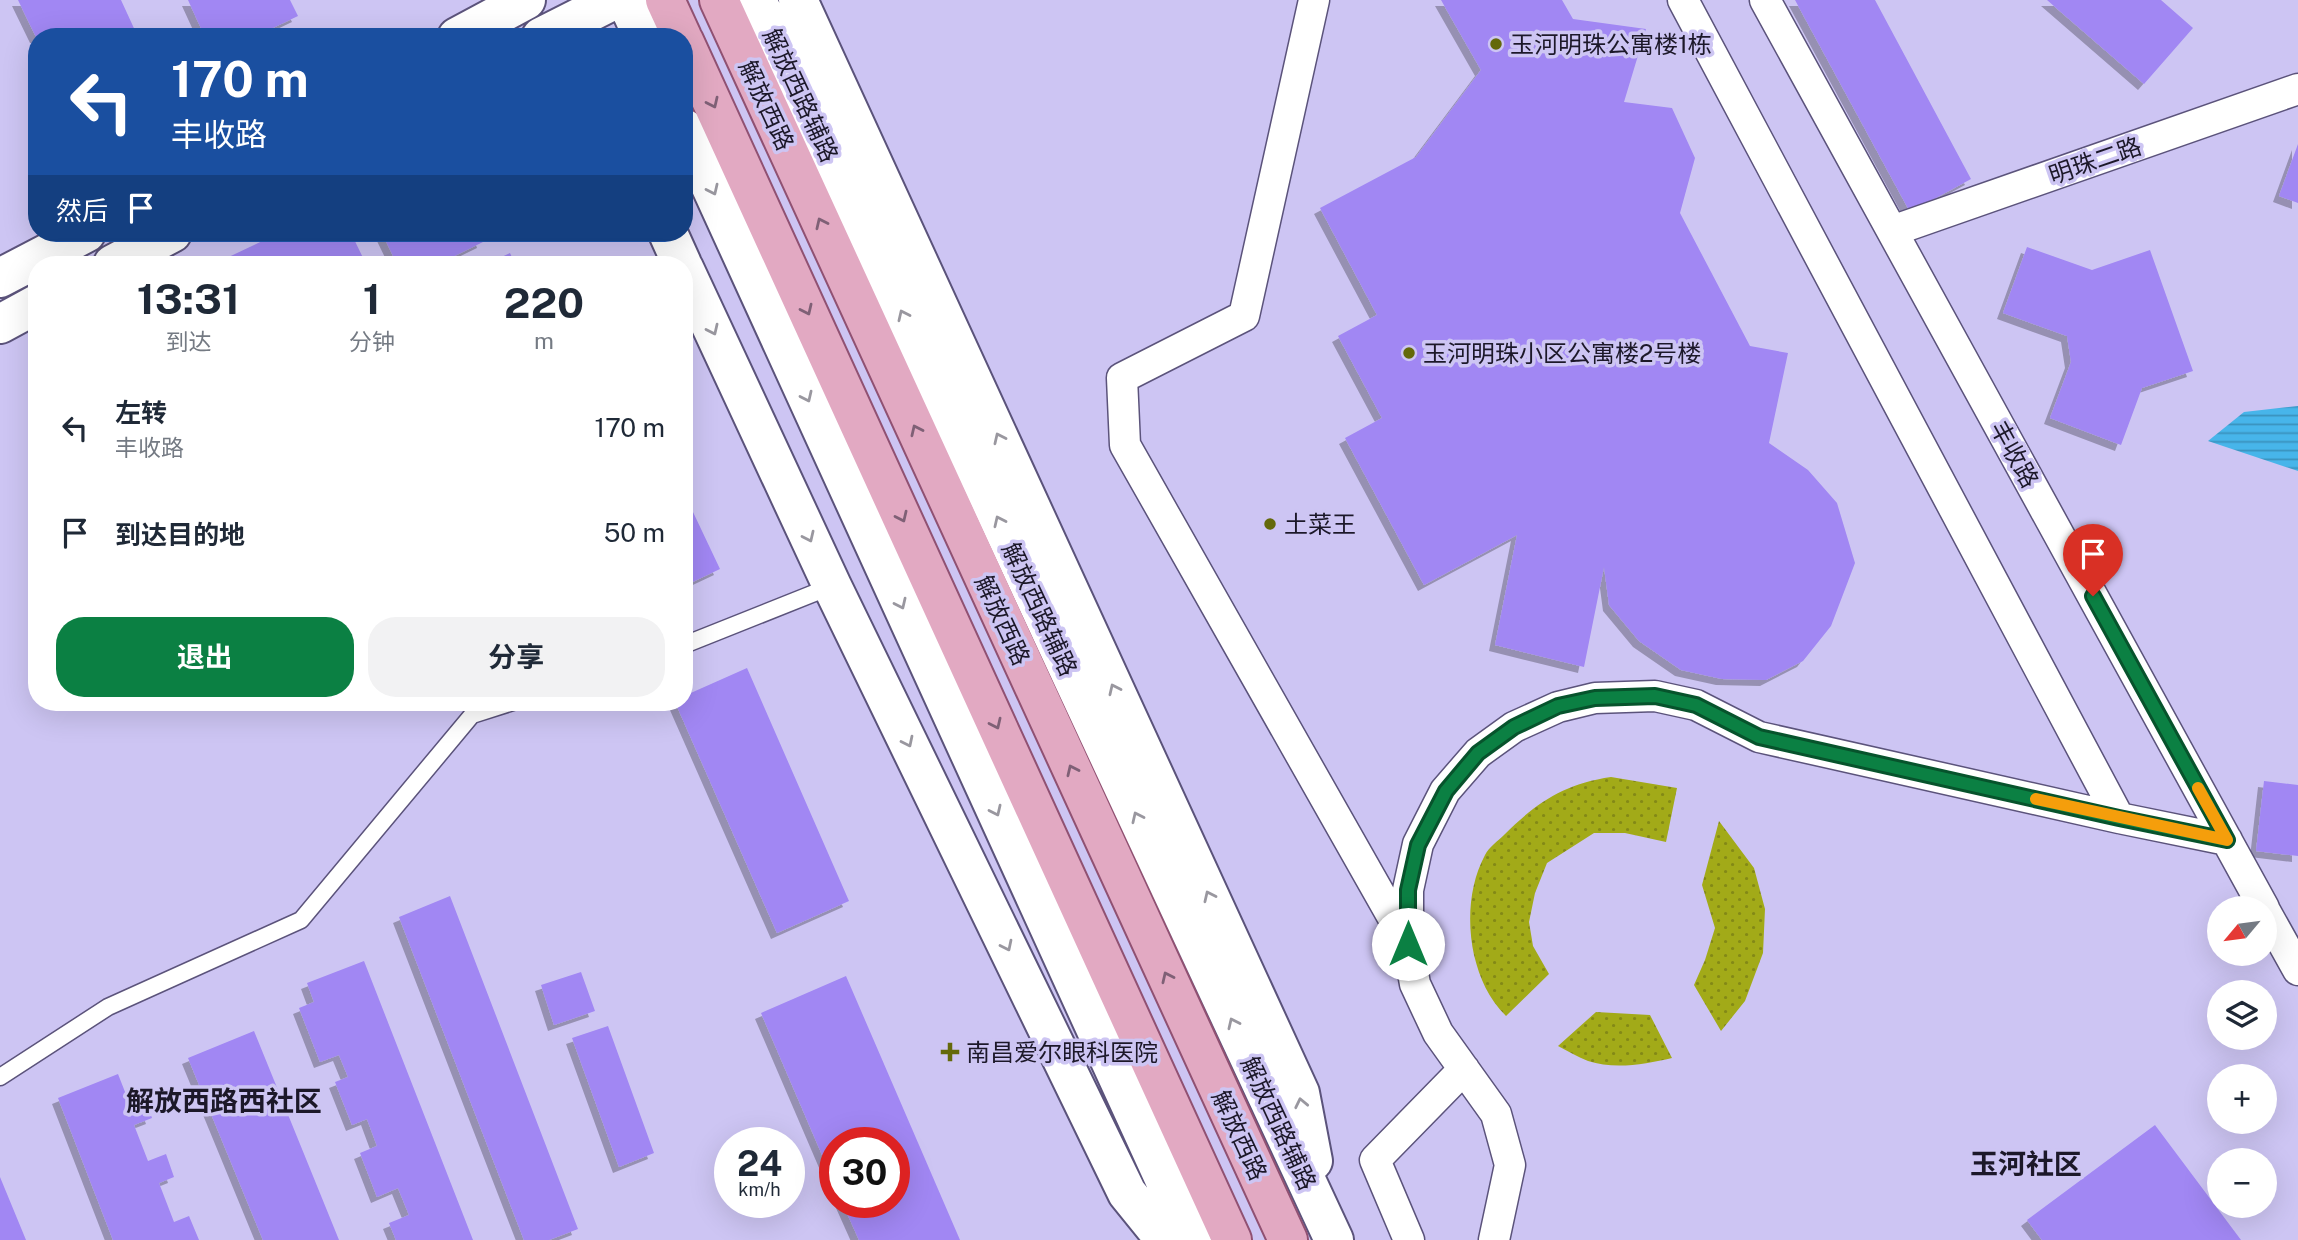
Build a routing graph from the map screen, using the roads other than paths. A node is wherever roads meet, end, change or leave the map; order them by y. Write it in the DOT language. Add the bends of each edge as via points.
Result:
graph roads {
  1 [pos="526,0"];
  2 [pos="614,0"];
  3 [pos="626,0"];
  4 [pos="665,0"];
  5 [pos="719,0"];
  6 [pos="757,0"];
  7 [pos="798,0"];
  8 [pos="1314,0"];
  9 [pos="1683,0"];
  10 [pos="1765,0"];
  11 [pos="562,24"];
  12 [pos="474,28"];
  13 [pos="639,28"];
  14 [pos="678,28"];
  15 [pos="693,61"];
  16 [pos="2298,89"];
  17 [pos="693,148"];
  18 [pos="1892,231"];
  19 [pos="69,242"];
  20 [pos="155,242"];
  21 [pos="42,256"];
  22 [pos="128,256"];
  23 [pos="28,263"];
  24 [pos="0,278"];
  25 [pos="693,287"];
  26 [pos="28,309"];
  27 [pos="0,324"];
  28 [pos="832,586"];
  29 [pos="693,641"];
  30 [pos="485,711"];
  31 [pos="2119,818"];
  32 [pos="2227,840"];
  33 [pos="2257,896"];
  34 [pos="2277,932"];
  35 [pos="1408,944"];
  36 [pos="2298,970"];
  37 [pos="1464,1069"];
  38 [pos="0,1077"];
  39 [pos="1329,1229"];
  40 [pos="1165,1240"];
  41 [pos="1192,1240"];
  42 [pos="1232,1240"];
  43 [pos="1288,1240"];
  44 [pos="1409,1240"];
  45 [pos="1493,1240"];
  1 -- 12 [label="main road"];
  2 -- 11 [label="main road"];
  3 -- 13 [label="main road"];
  4 -- 14 [label="main road, 解放西路"];
  43 -- 5 [label="main road, 解放西路, one-way"];
  39 -- 6 [label="main road, 解放西路辅路, one-way"];
  39 -- 7 [label="main road, 解放西路辅路, one-way" via="1300,1093"];
  8 -- 35 [label="street" via="1244,316 1122,378 1125,445"];
  9 -- 31 [label="street"];
  10 -- 18 [label="street, 丰收路"];
  15 -- 42 [label="main road, 解放西路, one-way"];
  16 -- 18 [label="street, 明珠二路"];
  17 -- 41 [label="main road, one-way"];
  18 -- 32 [label="street, 丰收路"];
  19 -- 21 [label="main road"];
  20 -- 22 [label="main road"];
  23 -- 24 [label="main road"];
  25 -- 28 [label="main road, one-way"];
  26 -- 27 [label="main road"];
  28 -- 29 [label="lane"];
  28 -- 40 [label="main road, one-way" via="1127,1193"];
  30 -- 38 [label="lane" via="472,715 301,920 108,1007"];
  31 -- 32 [label="street"];
  31 -- 35 [label="street" via="1759,737 1696,705 1655,696 1595,698 1558,706 1514,727 1478,753 1446,791 1418,845 1408,890"];
  32 -- 33 [label="street, 丰收路"];
  34 -- 36 [label="street, 丰收路"];
  35 -- 37 [label="street" via="1415,984 1437,1033"];
  37 -- 44 [label="street" via="1375,1160"];
  37 -- 45 [label="street" via="1496,1114 1510,1165"];
}
